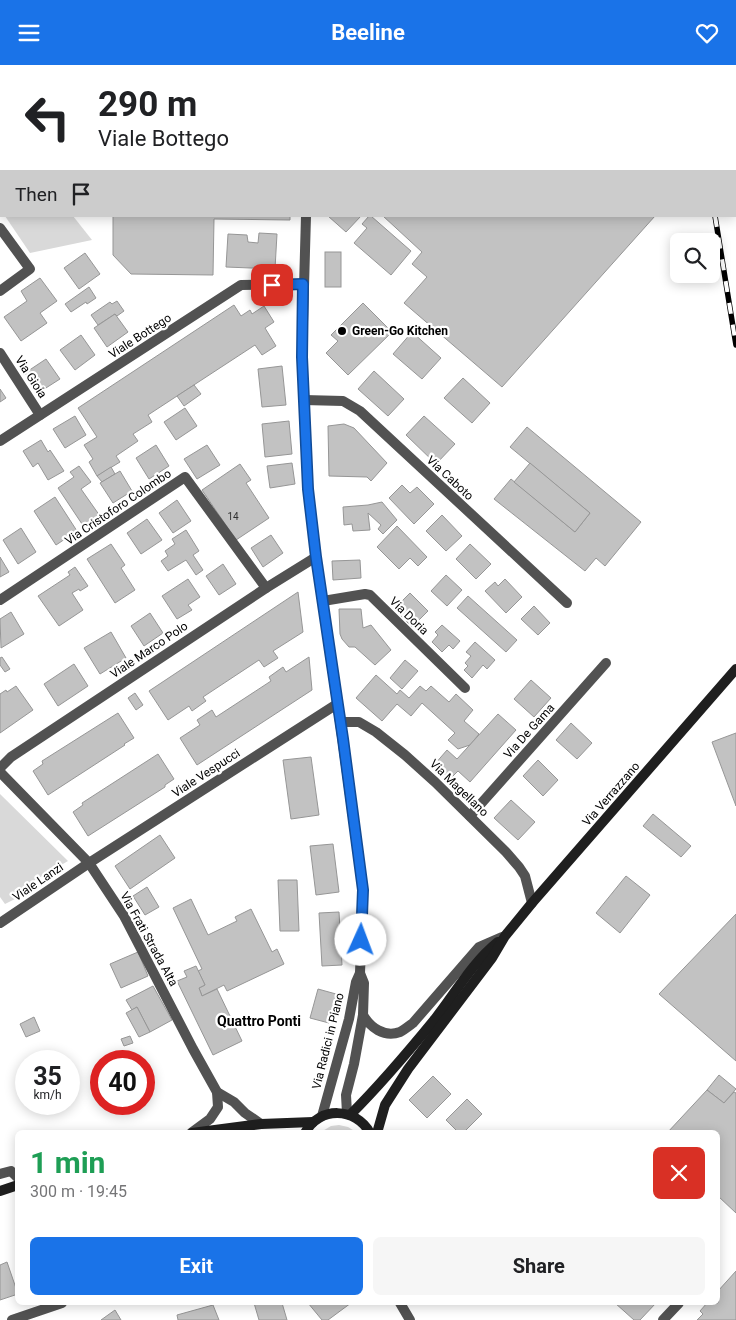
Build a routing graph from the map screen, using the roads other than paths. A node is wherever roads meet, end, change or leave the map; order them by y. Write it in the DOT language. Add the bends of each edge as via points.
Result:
graph roads {
  1 [pos="306,217"];
  2 [pos="0,228"];
  3 [pos="303,284"];
  4 [pos="0,291"];
  5 [pos="0,353"];
  6 [pos="304,400"];
  7 [pos="40,415"];
  8 [pos="0,441"];
  9 [pos="316,557"];
  10 [pos="266,588"];
  11 [pos="0,600"];
  12 [pos="323,601"];
  13 [pos="567,603"];
  14 [pos="606,663"];
  15 [pos="736,669"];
  16 [pos="465,688"];
  17 [pos="337,704"];
  18 [pos="340,722"];
  19 [pos="0,768"];
  20 [pos="0,772"];
  21 [pos="470,816"];
  22 [pos="89,863"];
  23 [pos="532,903"];
  24 [pos="0,923"];
  25 [pos="505,936"];
  26 [pos="360,973"];
  27 [pos="363,1015"];
  28 [pos="217,1092"];
  29 [pos="348,1114"];
  30 [pos="322,1115"];
  31 [pos="313,1122"];
  32 [pos="261,1124"];
  33 [pos="195,1130"];
  34 [pos="214,1130"];
  35 [pos="307,1130"];
  36 [pos="368,1130"];
  37 [pos="378,1130"];
  38 [pos="0,1174"];
  39 [pos="15,1175"];
  40 [pos="15,1186"];
  41 [pos="0,1191"];
  42 [pos="56,1305"];
  43 [pos="401,1305"];
  44 [pos="677,1305"];
  45 [pos="12,1320"];
  46 [pos="410,1320"];
  47 [pos="663,1320"];
  1 -- 3 [label="street, Via Radici in Piano"];
  2 -- 4 [label="street" via="30,269"];
  3 -- 6 [label="street, Via Radici in Piano"];
  3 -- 7 [label="street, Viale Bottego" via="241,285"];
  5 -- 7 [label="street, Via Gioia"];
  6 -- 9 [label="street, Via Radici in Piano" via="308,489"];
  6 -- 13 [label="street, Via Caboto" via="343,401 360,411"];
  7 -- 8 [label="street, Viale Bottego"];
  9 -- 10 [label="street, Viale Marco Polo"];
  9 -- 12 [label="street, Via Radici in Piano"];
  10 -- 11 [label="street, Via Cristoforo Colombo" via="185,477"];
  10 -- 19 [label="street, Viale Marco Polo" via="11,757"];
  12 -- 16 [label="street, Via Doria" via="370,595"];
  12 -- 17 [label="street, Via Radici in Piano"];
  14 -- 21 [label="street, Via De Gama"];
  15 -- 23 [label="main road, Via Verrazzano"];
  17 -- 18 [label="street, Via Radici in Piano"];
  17 -- 22 [label="street, Viale Vespucci"];
  18 -- 21 [label="street, Via Magellano" via="358,722 376,733"];
  18 -- 26 [label="street, Via Radici in Piano" via="363,890"];
  20 -- 22 [label="street, Via Frati Strada Alta"];
  21 -- 23 [label="street, Via Magellano" via="526,875"];
  22 -- 24 [label="street, Viale Lanzi"];
  22 -- 28 [label="street, Via Frati Strada Alta" via="124,916"];
  23 -- 25 [label="main road, Via Verrazzano"];
  25 -- 27 [label="street, Via Verrazzano" via="479,947 413,1023 399,1032 376,1030"];
  25 -- 29 [label="main road, Via Verrazzano" via="484,953 435,1019 372,1093"];
  25 -- 37 [label="main road, Via Verrazzano" via="385,1105"];
  26 -- 27 [label="street, Via Radici in Piano" via="364,983"];
  26 -- 30 [label="street, Via Radici in Piano"];
  27 -- 29 [label="street, Via Radici in Piano" via="346,1095"];
  28 -- 32 [label="street, Via Frati Strada Alta"];
  28 -- 33 [label="street" via="218,1107 210,1119"];
  29 -- 30 [label="main road"];
  29 -- 36 [label="main road" via="364,1123"];
  30 -- 31 [label="main road"];
  31 -- 32 [label="main road"];
  31 -- 35 [label="main road"];
  32 -- 34 [label="main road"];
  38 -- 39 [label="street" via="11,1171"];
  40 -- 41 [label="main road"];
  42 -- 45 [label="street"];
  43 -- 46 [label="street"];
  44 -- 47 [label="street"];
}
